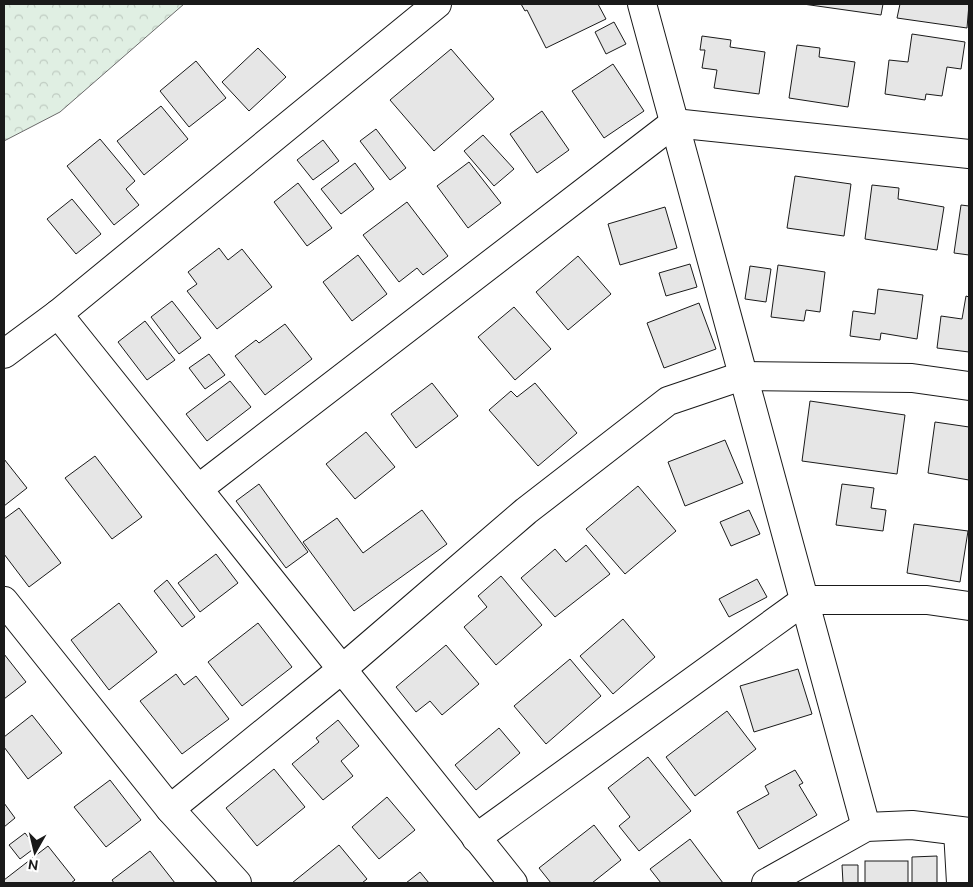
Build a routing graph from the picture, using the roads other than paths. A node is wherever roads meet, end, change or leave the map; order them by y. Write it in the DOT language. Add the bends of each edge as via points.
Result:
graph roads {
  1 [pos="437,4"];
  2 [pos="642,4"];
  3 [pos="674,123"];
  4 [pos="969,154"];
  5 [pos="58,314"];
  6 [pos="4,354"];
  7 [pos="742,376"];
  8 [pos="969,386"];
  9 [pos="198,489"];
  10 [pos="805,600"];
  11 [pos="4,601"];
  12 [pos="969,606"];
  13 [pos="341,670"];
  14 [pos="170,809"];
  15 [pos="866,827"];
  16 [pos="963,831"];
  17 [pos="476,838"];
  18 [pos="237,883"];
  19 [pos="513,883"];
  20 [pos="766,883"];
  21 [pos="961,883"];
  1 -- 5 [label="street"];
  2 -- 3 [label="street"];
  3 -- 4 [label="street"];
  3 -- 7 [label="street"];
  3 -- 9 [label="street"];
  5 -- 6 [label="street"];
  5 -- 9 [label="street"];
  7 -- 8 [label="street" via="912,378"];
  7 -- 10 [label="street"];
  7 -- 13 [label="street" via="668,401 526,511"];
  9 -- 13 [label="street"];
  10 -- 12 [label="street" via="927,600"];
  10 -- 15 [label="street"];
  10 -- 17 [label="street"];
  11 -- 14 [label="street"];
  13 -- 14 [label="street"];
  13 -- 17 [label="street"];
  14 -- 18 [label="street"];
  15 -- 16 [label="street" via="912,825"];
  15 -- 20 [label="street"];
  16 -- 21 [label="street"];
  17 -- 19 [label="street"];
}
